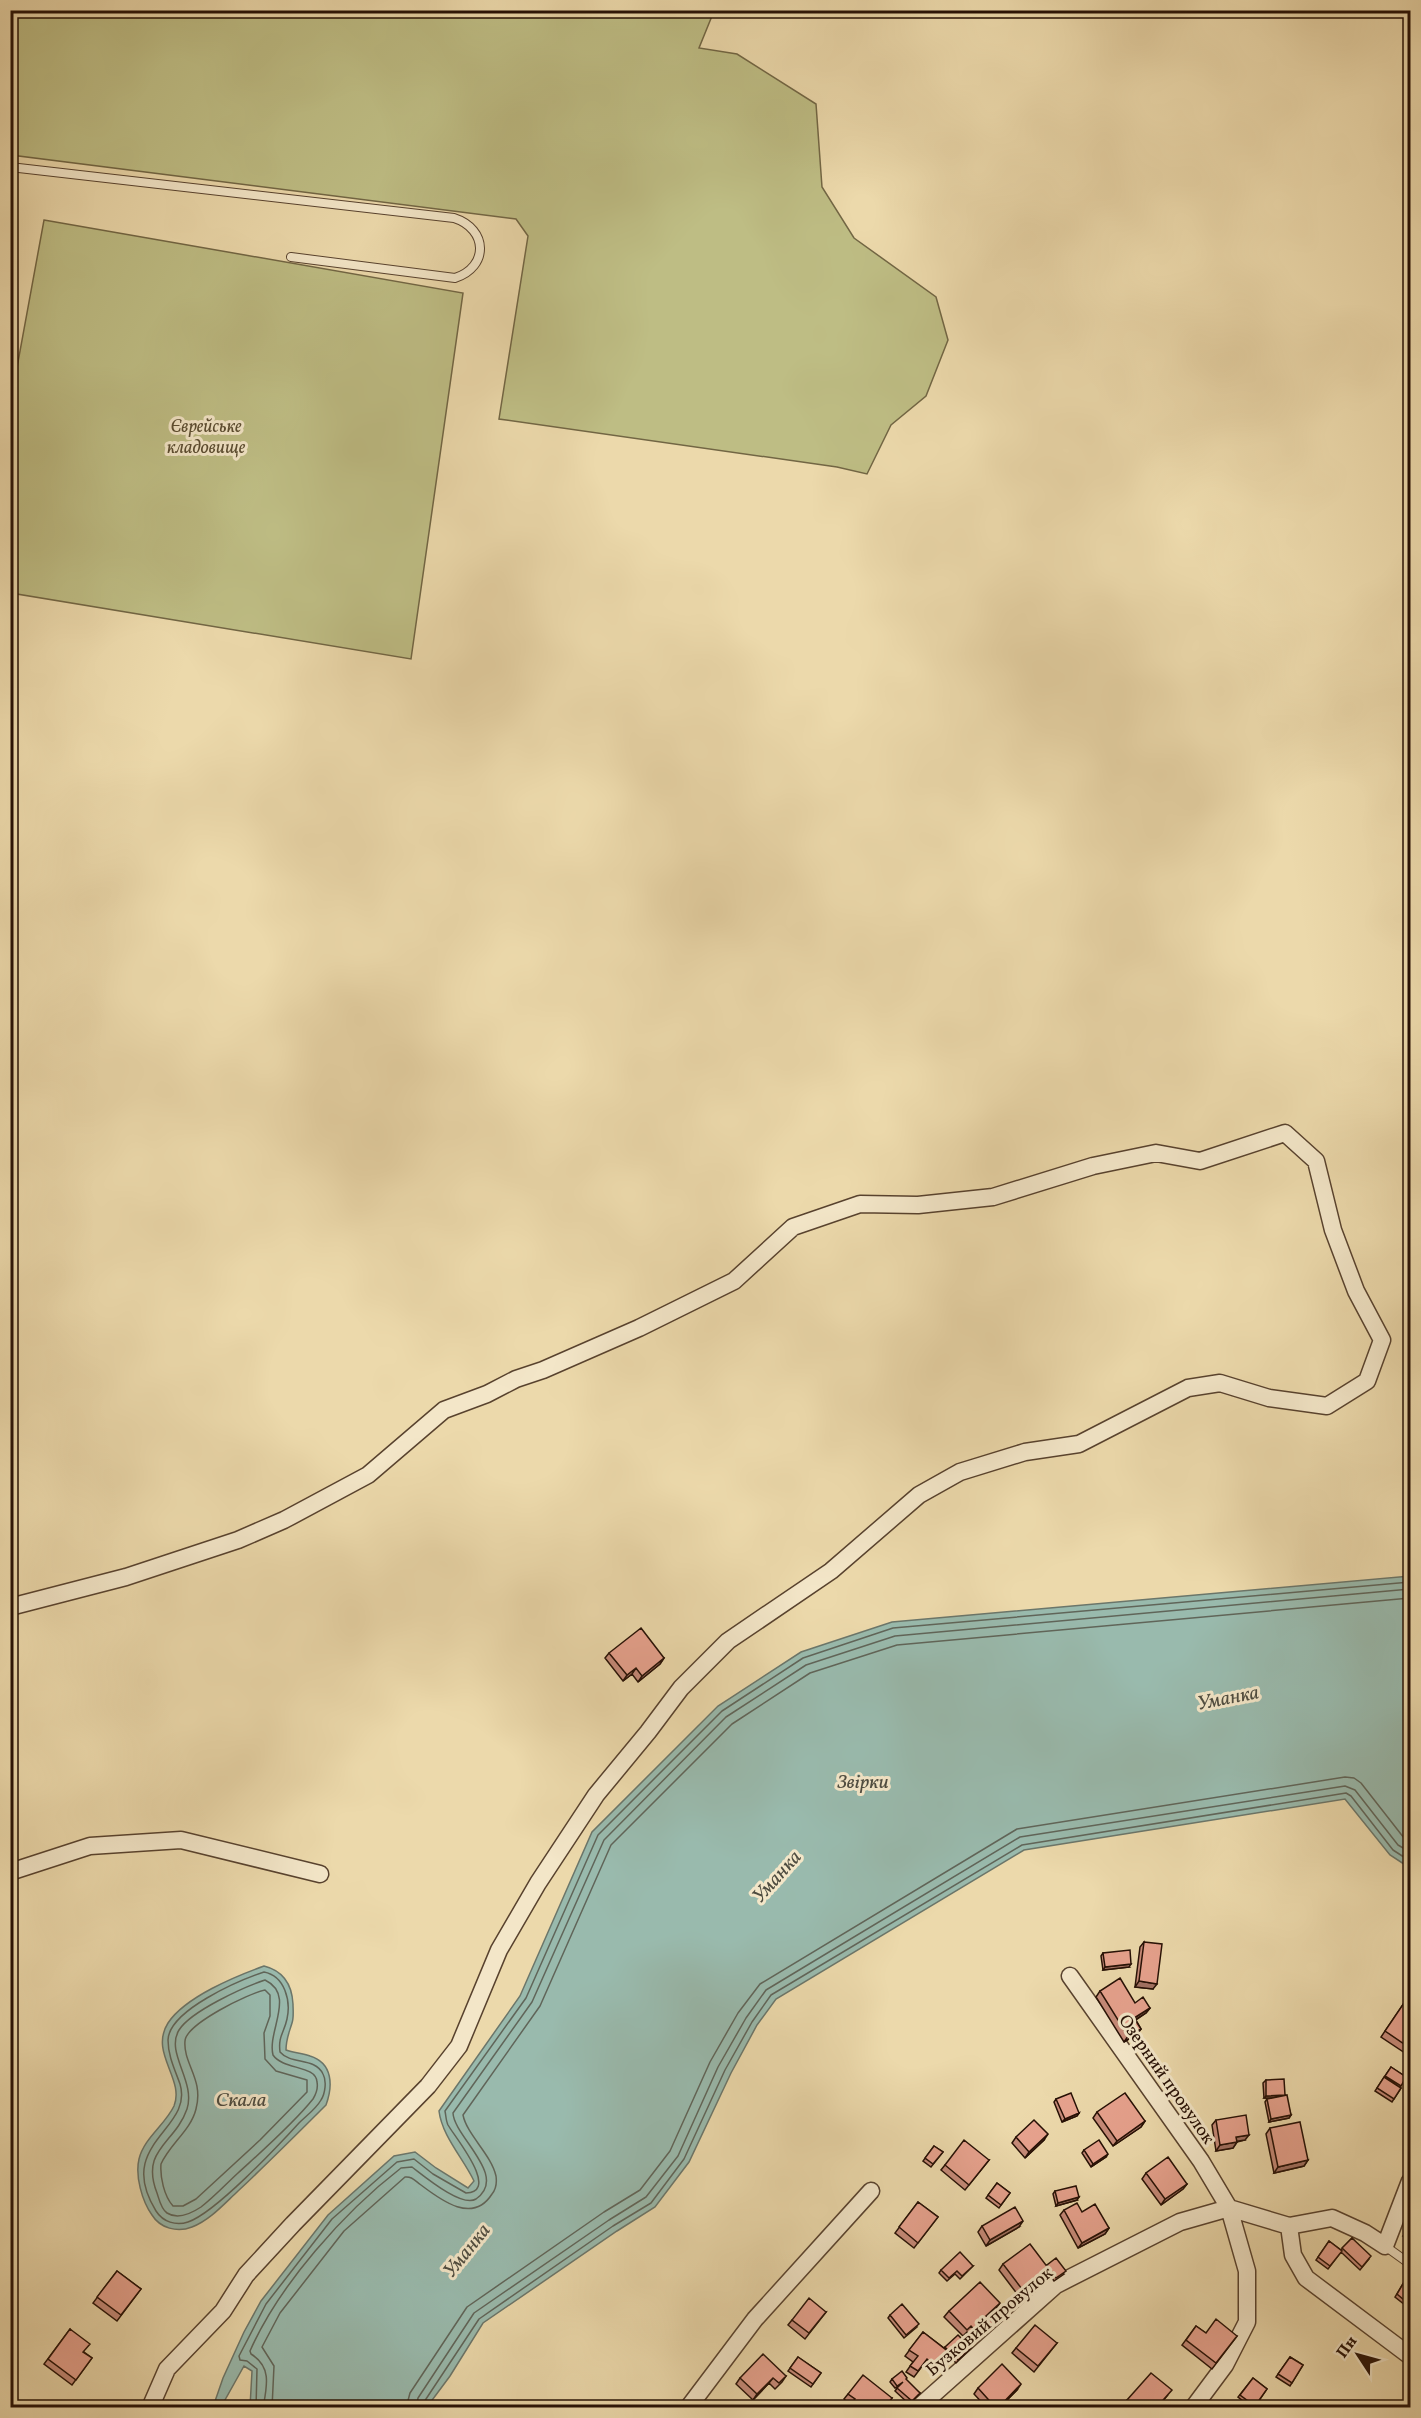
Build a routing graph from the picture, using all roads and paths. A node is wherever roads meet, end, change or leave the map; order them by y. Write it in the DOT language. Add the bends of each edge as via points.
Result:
graph roads {
  1 [pos="10,167"];
  2 [pos="291,257"];
  3 [pos="10,1607"];
  4 [pos="10,1872"];
  5 [pos="320,1874"];
  6 [pos="1070,1976"];
  7 [pos="1410,2181"];
  8 [pos="871,2191"];
  9 [pos="1229,2208"];
  10 [pos="1289,2226"];
  11 [pos="1385,2246"];
  12 [pos="1410,2264"];
  13 [pos="1410,2356"];
  14 [pos="150,2408"];
  15 [pos="688,2408"];
  16 [pos="918,2408"];
  17 [pos="1193,2408"];
  1 -- 2 [label="lane" via="454,218 471,226 480,243 477,262 464,275 454,278"];
  3 -- 14 [label="street" via="126,1577 238,1540 284,1520 368,1475 444,1410 639,1328 734,1281 793,1227 860,1204 918,1205 993,1197 1093,1166 1156,1153 1200,1161 1285,1133 1316,1161 1333,1230 1356,1291 1382,1340 1366,1381 1327,1406 1269,1398 1220,1383 1188,1388 1079,1444 1025,1452 960,1472 919,1495 831,1571 728,1641 681,1688 596,1795 537,1883 499,1950 459,2046 428,2086 246,2275 223,2311 167,2369"];
  4 -- 5 [label="street" via="90,1846 181,1840"];
  6 -- 9 [label="street, Озерний провулок" via="1201,2161"];
  7 -- 11 [label="street"];
  8 -- 15 [label="street" via="755,2319"];
  9 -- 10 [label="street"];
  9 -- 16 [label="street, Бузковий провулок" via="1180,2222 1056,2285"];
  9 -- 17 [label="street, Озерний провулок" via="1246,2271 1247,2322 1225,2365"];
  10 -- 11 [label="street" via="1332,2218"];
  10 -- 13 [label="street" via="1293,2255 1306,2278"];
  11 -- 12 [label="lane"];
}
